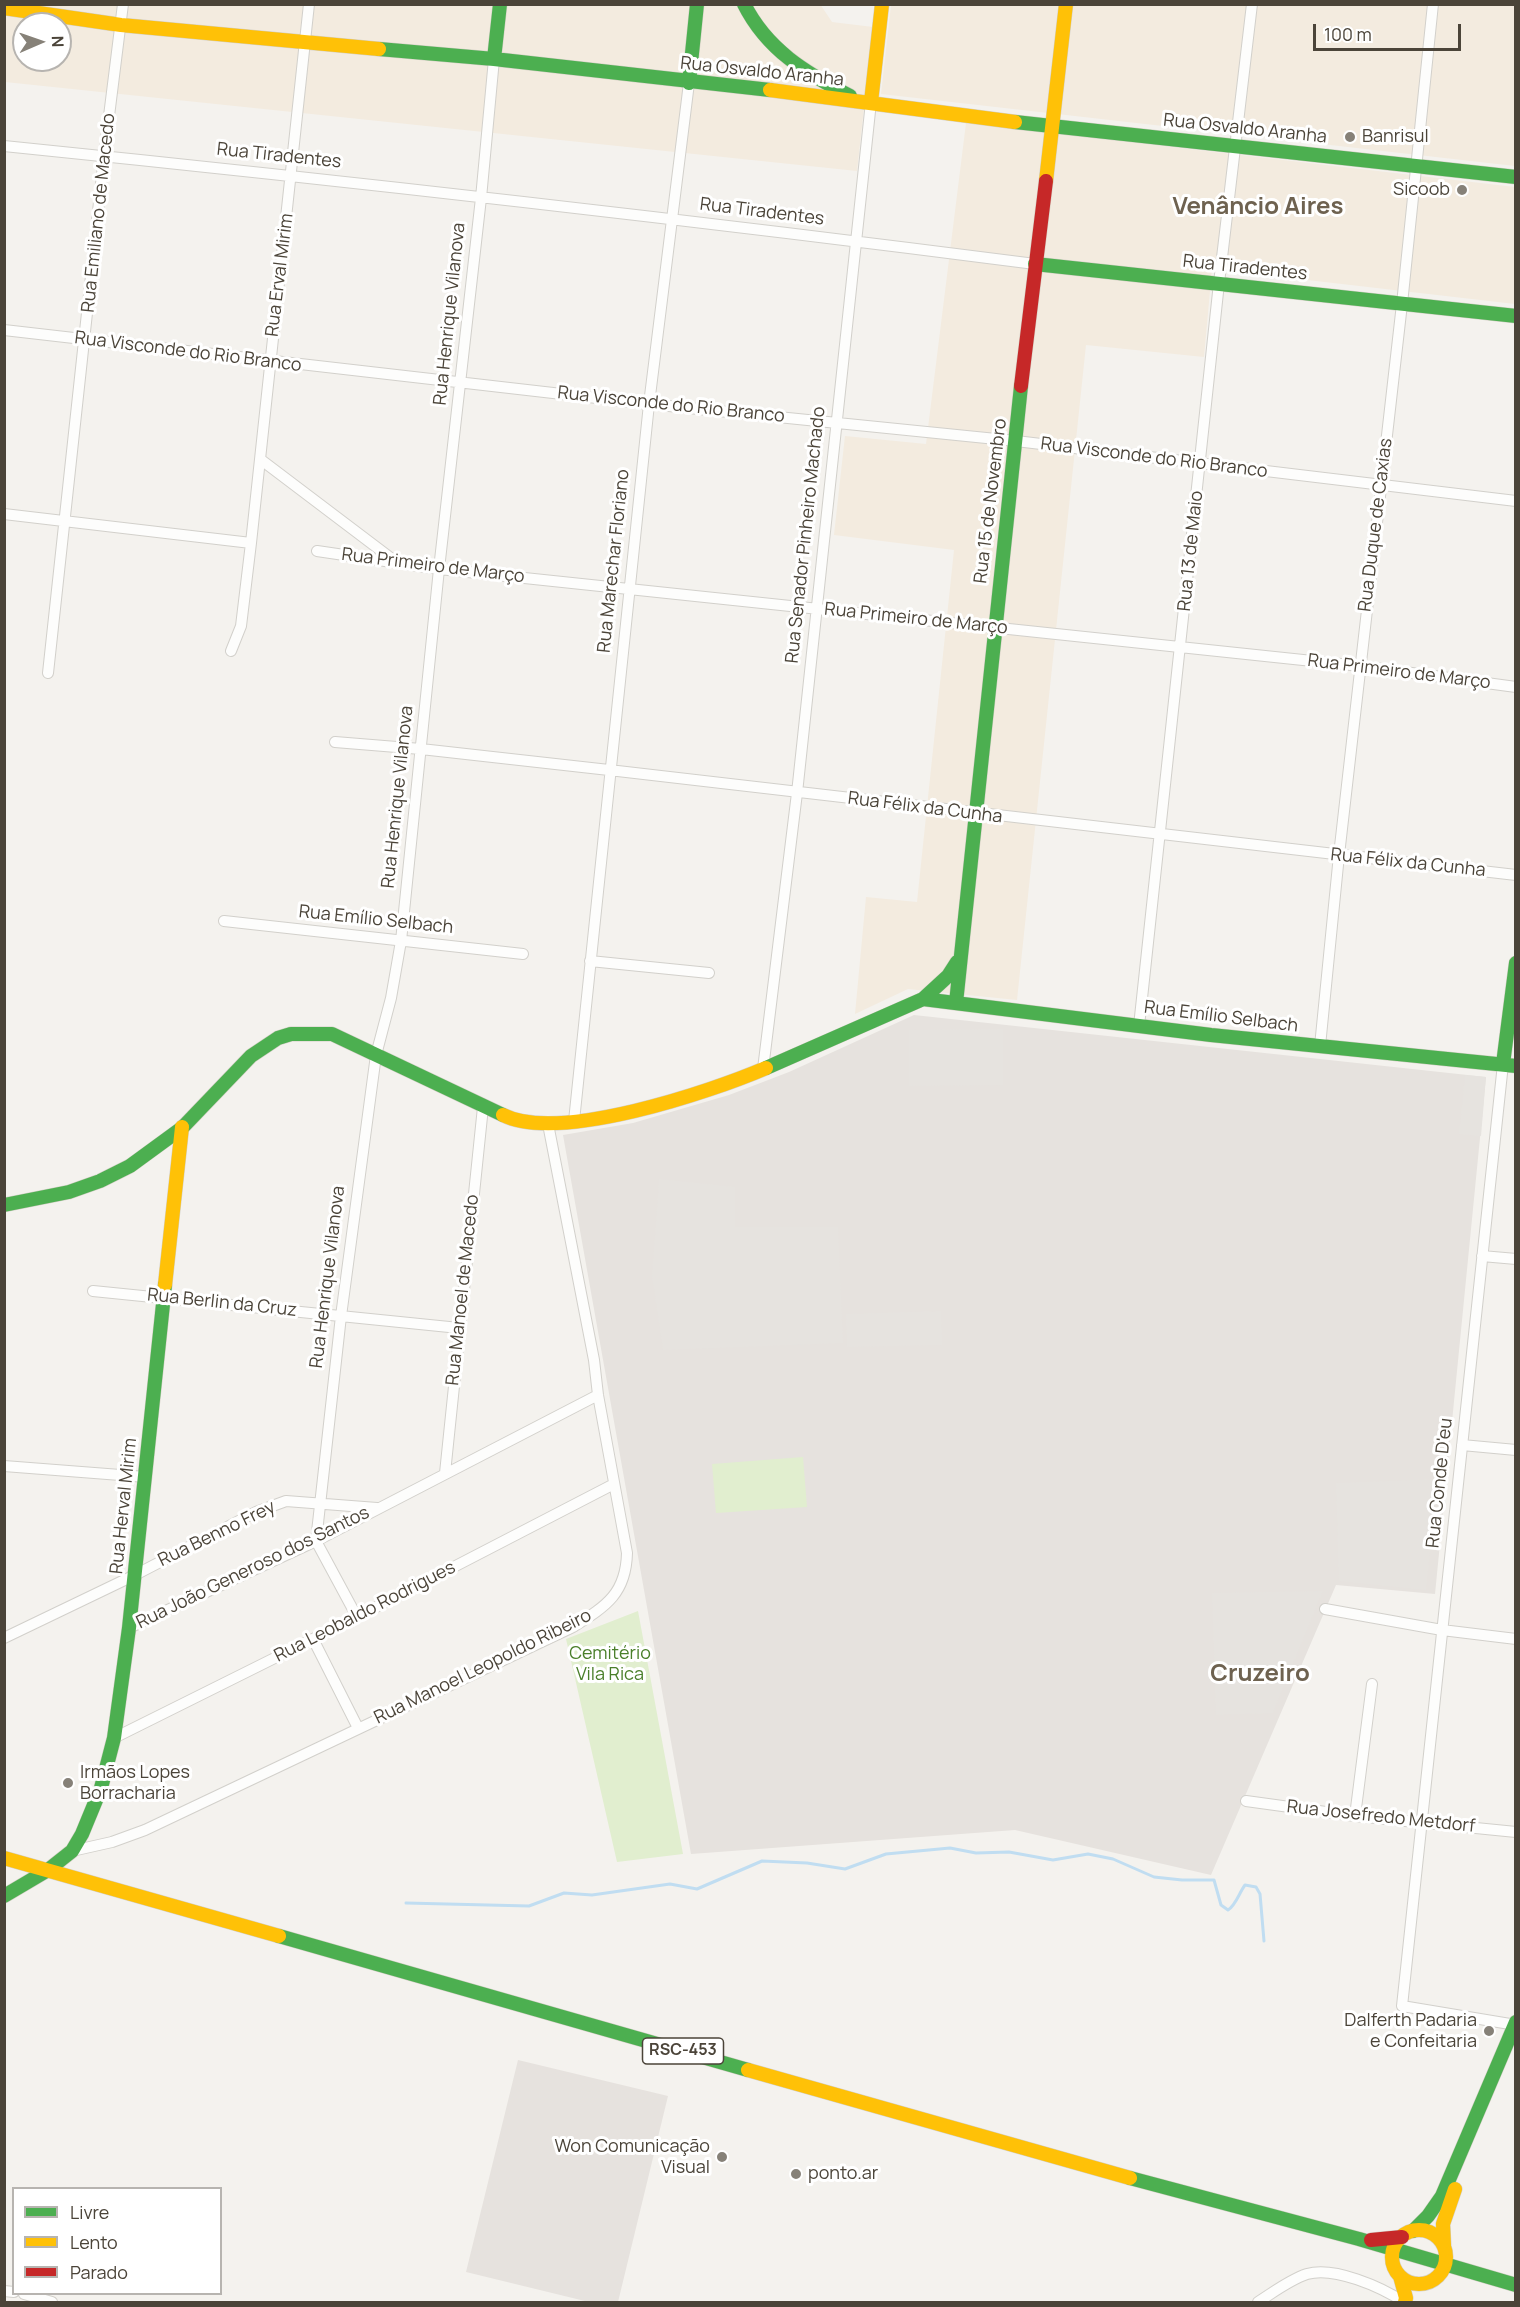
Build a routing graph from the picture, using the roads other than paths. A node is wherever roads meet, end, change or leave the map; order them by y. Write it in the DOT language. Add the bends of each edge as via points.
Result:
graph roads {
  1 [pos="123,4"];
  2 [pos="309,4"];
  3 [pos="500,4"];
  4 [pos="698,4"];
  5 [pos="744,4"];
  6 [pos="882,4"];
  7 [pos="1066,4"];
  8 [pos="1252,4"];
  9 [pos="1433,4"];
  10 [pos="4,8"];
  11 [pos="121,25"];
  12 [pos="305,42"];
  13 [pos="494,59"];
  14 [pos="810,76"];
  15 [pos="689,83"];
  16 [pos="807,96"];
  17 [pos="865,101"];
  18 [pos="1054,127"];
  19 [pos="4,146"];
  20 [pos="1236,146"];
  21 [pos="104,156"];
  22 [pos="1416,166"];
  23 [pos="292,175"];
  24 [pos="1515,177"];
  25 [pos="481,198"];
  26 [pos="671,220"];
  27 [pos="856,241"];
  28 [pos="1035,264"];
  29 [pos="1219,283"];
  30 [pos="1402,304"];
  31 [pos="1515,316"];
  32 [pos="4,330"];
  33 [pos="85,340"];
  34 [pos="270,361"];
  35 [pos="460,383"];
  36 [pos="649,404"];
  37 [pos="836,422"];
  38 [pos="1016,441"];
  39 [pos="260,459"];
  40 [pos="1201,463"];
  41 [pos="1380,485"];
  42 [pos="1515,501"];
  43 [pos="4,514"];
  44 [pos="64,521"];
  45 [pos="252,543"];
  46 [pos="317,551"];
  47 [pos="398,563"];
  48 [pos="439,569"];
  49 [pos="629,589"];
  50 [pos="816,608"];
  51 [pos="994,627"];
  52 [pos="1180,646"];
  53 [pos="231,651"];
  54 [pos="1360,666"];
  55 [pos="48,673"];
  56 [pos="1515,687"];
  57 [pos="335,742"];
  58 [pos="421,749"];
  59 [pos="609,770"];
  60 [pos="797,793"];
  61 [pos="977,814"];
  62 [pos="1159,834"];
  63 [pos="1339,855"];
  64 [pos="1515,875"];
  65 [pos="224,921"];
  66 [pos="401,941"];
  67 [pos="523,954"];
  68 [pos="590,961"];
  69 [pos="958,961"];
  70 [pos="1515,963"];
  71 [pos="709,973"];
  72 [pos="923,999"];
  73 [pos="956,1003"];
  74 [pos="1139,1026"];
  75 [pos="1320,1046"];
  76 [pos="376,1055"];
  77 [pos="1509,1065"];
  78 [pos="763,1070"];
  79 [pos="483,1107"];
  80 [pos="574,1121"];
  81 [pos="548,1124"];
  82 [pos="182,1127"];
  83 [pos="4,1205"];
  84 [pos="1482,1256"];
  85 [pos="1515,1259"];
  86 [pos="93,1291"];
  87 [pos="165,1297"];
  88 [pos="341,1316"];
  89 [pos="459,1328"];
  90 [pos="598,1395"];
  91 [pos="1462,1445"];
  92 [pos="1515,1450"];
  93 [pos="4,1466"];
  94 [pos="445,1473"];
  95 [pos="146,1477"];
  96 [pos="614,1484"];
  97 [pos="319,1503"];
  98 [pos="377,1508"];
  99 [pos="316,1541"];
  100 [pos="135,1575"];
  101 [pos="1325,1609"];
  102 [pos="357,1617"];
  103 [pos="129,1628"];
  104 [pos="1442,1630"];
  105 [pos="4,1638"];
  106 [pos="313,1639"];
  107 [pos="1515,1639"];
  108 [pos="1372,1684"];
  109 [pos="358,1728"];
  110 [pos="114,1738"];
  111 [pos="1246,1801"];
  112 [pos="1355,1816"];
  113 [pos="1422,1822"];
  114 [pos="1515,1832"];
  115 [pos="72,1851"];
  116 [pos="4,1858"];
  117 [pos="48,1870"];
  118 [pos="4,1896"];
  119 [pos="1515,2024"];
  120 [pos="1513,2045"];
  121 [pos="1407,2234"];
  122 [pos="1363,2241"];
  123 [pos="1445,2248"];
  124 [pos="1393,2256"];
  125 [pos="1443,2269"];
  126 [pos="1400,2276"];
  127 [pos="1489,2278"];
  128 [pos="1424,2284"];
  129 [pos="1515,2285"];
  130 [pos="28,2295"];
  131 [pos="1405,2301"];
  132 [pos="52,2302"];
  133 [pos="1258,2302"];
  1 -- 11 [label="street, Rua Emiliano de Macedo"];
  2 -- 12 [label="street, Rua Erval Mirim"];
  3 -- 13 [label="main road, Rua Henrique Vilanova"];
  4 -- 15 [label="main road, Rua Marechar Floriano"];
  5 -- 14 [label="main road" via="768,42"];
  6 -- 17 [label="main road, Rua Senador Pinheiro Machado"];
  7 -- 18 [label="main road, Rua 15 de Novembro"];
  8 -- 20 [label="street, Rua 13 de Maio"];
  9 -- 22 [label="street, Rua Duque de Caxias"];
  10 -- 11 [label="main road, Rua Osvaldo Aranha"];
  11 -- 12 [label="main road, Rua Osvaldo Aranha"];
  11 -- 21 [label="street, Rua Emiliano de Macedo"];
  12 -- 13 [label="main road, Rua Osvaldo Aranha"];
  12 -- 23 [label="street, Rua Erval Mirim"];
  13 -- 15 [label="main road, Rua Osvaldo Aranha"];
  13 -- 25 [label="street, Rua Henrique Vilanova"];
  14 -- 16 [label="main road"];
  14 -- 17 [label="main road"];
  15 -- 16 [label="main road, Rua Osvaldo Aranha"];
  15 -- 26 [label="street, Rua Marechar Floriano"];
  16 -- 17 [label="main road, Rua Osvaldo Aranha"];
  17 -- 18 [label="main road, Rua Osvaldo Aranha"];
  17 -- 27 [label="street, Rua Senador Pinheiro Machado"];
  18 -- 20 [label="main road, Rua Osvaldo Aranha"];
  18 -- 28 [label="main road, Rua 15 de Novembro"];
  19 -- 21 [label="street, Rua Tiradentes"];
  20 -- 22 [label="main road, Rua Osvaldo Aranha"];
  20 -- 29 [label="street, Rua 13 de Maio"];
  21 -- 23 [label="street, Rua Tiradentes"];
  21 -- 33 [label="street, Rua Emiliano de Macedo"];
  22 -- 24 [label="main road, Rua Osvaldo Aranha"];
  22 -- 30 [label="street, Rua Duque de Caxias"];
  23 -- 25 [label="street, Rua Tiradentes"];
  23 -- 34 [label="street, Rua Erval Mirim"];
  25 -- 26 [label="street, Rua Tiradentes"];
  25 -- 35 [label="street, Rua Henrique Vilanova"];
  26 -- 27 [label="street, Rua Tiradentes"];
  26 -- 36 [label="street, Rua Marechar Floriano"];
  27 -- 28 [label="street, Rua Tiradentes"];
  27 -- 37 [label="street, Rua Senador Pinheiro Machado"];
  28 -- 29 [label="main road, Rua Tiradentes"];
  28 -- 38 [label="main road, Rua 15 de Novembro"];
  29 -- 30 [label="main road, Rua Tiradentes"];
  29 -- 40 [label="street, Rua 13 de Maio"];
  30 -- 31 [label="main road, Rua Tiradentes"];
  30 -- 41 [label="street, Rua Duque de Caxias"];
  32 -- 33 [label="street, Rua Visconde do Rio Branco"];
  33 -- 34 [label="street, Rua Visconde do Rio Branco"];
  33 -- 44 [label="street, Rua Emiliano de Macedo"];
  34 -- 35 [label="street, Rua Visconde do Rio Branco"];
  34 -- 39 [label="street, Rua Erval Mirim"];
  35 -- 36 [label="street, Rua Visconde do Rio Branco"];
  35 -- 48 [label="street, Rua Henrique Vilanova"];
  36 -- 37 [label="street, Rua Visconde do Rio Branco"];
  36 -- 49 [label="street, Rua Marechar Floriano"];
  37 -- 38 [label="street, Rua Visconde do Rio Branco"];
  37 -- 50 [label="street, Rua Senador Pinheiro Machado"];
  38 -- 40 [label="street, Rua Visconde do Rio Branco"];
  38 -- 51 [label="main road, Rua 15 de Novembro"];
  39 -- 45 [label="street, Rua Erval Mirim"];
  39 -- 47 [label="street"];
  40 -- 41 [label="street, Rua Visconde do Rio Branco"];
  40 -- 52 [label="street, Rua 13 de Maio"];
  41 -- 42 [label="street, Rua Visconde do Rio Branco"];
  41 -- 54 [label="street, Rua Duque de Caxias"];
  43 -- 44 [label="street"];
  44 -- 45 [label="street"];
  44 -- 55 [label="street, Rua Emiliano de Macedo"];
  45 -- 53 [label="street, Rua Erval Mirim" via="241,626"];
  46 -- 47 [label="street, Rua Primeiro de Março"];
  47 -- 48 [label="street, Rua Primeiro de Março"];
  48 -- 49 [label="street, Rua Primeiro de Março"];
  48 -- 58 [label="street, Rua Henrique Vilanova"];
  49 -- 50 [label="street, Rua Primeiro de Março"];
  49 -- 59 [label="street, Rua Marechar Floriano"];
  50 -- 51 [label="street, Rua Primeiro de Março"];
  50 -- 60 [label="street, Rua Senador Pinheiro Machado"];
  51 -- 52 [label="street, Rua Primeiro de Março"];
  51 -- 61 [label="main road, Rua 15 de Novembro"];
  52 -- 54 [label="street, Rua Primeiro de Março"];
  52 -- 62 [label="street, Rua 13 de Maio"];
  54 -- 56 [label="street, Rua Primeiro de Março"];
  54 -- 63 [label="street, Rua Duque de Caxias"];
  57 -- 58 [label="street, Rua Félix da Cunha"];
  58 -- 59 [label="street, Rua Félix da Cunha"];
  58 -- 66 [label="street, Rua Henrique Vilanova"];
  59 -- 60 [label="street, Rua Félix da Cunha"];
  59 -- 68 [label="street, Rua Marechar Floriano"];
  60 -- 61 [label="street, Rua Félix da Cunha"];
  60 -- 78 [label="street, Rua Senador Pinheiro Machado"];
  61 -- 62 [label="street, Rua Félix da Cunha"];
  61 -- 69 [label="main road, Rua 15 de Novembro"];
  62 -- 63 [label="street, Rua Félix da Cunha"];
  62 -- 74 [label="street, Rua 13 de Maio"];
  63 -- 64 [label="street, Rua Félix da Cunha"];
  63 -- 75 [label="street, Rua Duque de Caxias"];
  65 -- 66 [label="street, Rua Emílio Selbach"];
  66 -- 67 [label="street, Rua Emílio Selbach"];
  66 -- 76 [label="street, Rua Henrique Vilanova"];
  68 -- 71 [label="street"];
  68 -- 80 [label="street, Rua Marechar Floriano"];
  69 -- 72 [label="main road"];
  69 -- 73 [label="main road, Rua 15 de Novembro"];
  70 -- 77 [label="main road, Rua Conde D'eu"];
  72 -- 73 [label="main road, Rua Emílio Selbach"];
  72 -- 78 [label="main road"];
  73 -- 74 [label="main road, Rua Emílio Selbach"];
  74 -- 75 [label="main road, Rua Emílio Selbach"];
  75 -- 77 [label="main road, Rua Emílio Selbach"];
  76 -- 79 [label="main road"];
  76 -- 82 [label="main road" via="332,1034 309,1032 280,1037 250,1055"];
  76 -- 88 [label="street, Rua Henrique Vilanova"];
  77 -- 84 [label="street, Rua Conde D'eu"];
  78 -- 80 [label="main road" via="700,1093 617,1115"];
  79 -- 81 [label="main road" via="512,1120"];
  79 -- 89 [label="street, Rua Manoel de Macedo"];
  80 -- 81 [label="main road"];
  81 -- 90 [label="street, Rua Manoel Leopoldo Ribeiro"];
  82 -- 83 [label="main road" via="129,1166 83,1188 43,1200"];
  82 -- 87 [label="main road, Rua Herval Mirim"];
  84 -- 85 [label="street"];
  84 -- 91 [label="street, Rua Conde D'eu"];
  86 -- 87 [label="street, Rua Berlin da Cruz"];
  87 -- 88 [label="street, Rua Berlin da Cruz"];
  87 -- 95 [label="main road, Rua Herval Mirim"];
  88 -- 89 [label="street, Rua Berlin da Cruz"];
  88 -- 97 [label="street, Rua Henrique Vilanova"];
  89 -- 94 [label="street, Rua Manoel de Macedo"];
  90 -- 94 [label="street"];
  90 -- 96 [label="street, Rua Manoel Leopoldo Ribeiro"];
  91 -- 92 [label="street"];
  91 -- 104 [label="street, Rua Conde D'eu"];
  93 -- 95 [label="street"];
  94 -- 98 [label="street"];
  95 -- 100 [label="main road, Rua Herval Mirim"];
  96 -- 102 [label="street, Rua Leobaldo Rodrigues"];
  96 -- 109 [label="street, Rua Manoel Leopoldo Ribeiro" via="627,1571 620,1588 600,1610 573,1627"];
  97 -- 98 [label="street, Rua Benno Frey"];
  97 -- 99 [label="street, Rua Henrique Vilanova"];
  97 -- 100 [label="street, Rua Benno Frey" via="286,1501 256,1512"];
  98 -- 99 [label="street, Rua João Generoso dos Santos"];
  99 -- 102 [label="street"];
  99 -- 103 [label="street, Rua João Generoso dos Santos"];
  100 -- 103 [label="main road, Rua Herval Mirim"];
  100 -- 105 [label="street, Rua Benno Frey"];
  101 -- 104 [label="street"];
  102 -- 106 [label="street, Rua Leobaldo Rodrigues"];
  103 -- 110 [label="main road, Rua Herval Mirim"];
  104 -- 107 [label="street"];
  104 -- 113 [label="street, Rua Conde D'eu"];
  106 -- 109 [label="street"];
  106 -- 110 [label="street, Rua Leobaldo Rodrigues"];
  108 -- 112 [label="street"];
  109 -- 115 [label="street, Rua Manoel Leopoldo Ribeiro" via="146,1830"];
  110 -- 115 [label="main road, Rua Herval Mirim" via="101,1788"];
  111 -- 112 [label="street, Rua Josefredo Metdorf"];
  112 -- 113 [label="street, Rua Josefredo Metdorf"];
  113 -- 114 [label="street, Rua Josefredo Metdorf"];
  113 -- 119 [label="street, Rua Conde D'eu" via="1402,2006"];
  115 -- 117 [label="main road, Rua Herval Mirim"];
  116 -- 117 [label="main road, RSC-453"];
  117 -- 118 [label="main road, Rua Herval Mirim"];
  117 -- 122 [label="main road, RSC-453" via="1074,2163"];
  119 -- 120 [label="main road"];
  120 -- 121 [label="main road" via="1442,2196 1428,2216"];
  120 -- 123 [label="main road" via="1447,2209 1443,2224"];
  121 -- 122 [label="main road"];
  121 -- 123 [label="main road" via="1431,2232"];
  121 -- 124 [label="main road"];
  122 -- 124 [label="main road"];
  123 -- 125 [label="main road"];
  123 -- 127 [label="main road"];
  124 -- 125 [label="main road"];
  124 -- 126 [label="main road"];
  125 -- 127 [label="main road"];
  125 -- 128 [label="main road" via="1433,2281"];
  126 -- 128 [label="main road"];
  126 -- 131 [label="main road"];
  127 -- 129 [label="main road"];
  128 -- 131 [label="main road"];
  130 -- 132 [label="street"];
  131 -- 133 [label="street" via="1375,2285 1325,2272 1298,2277"];
}
